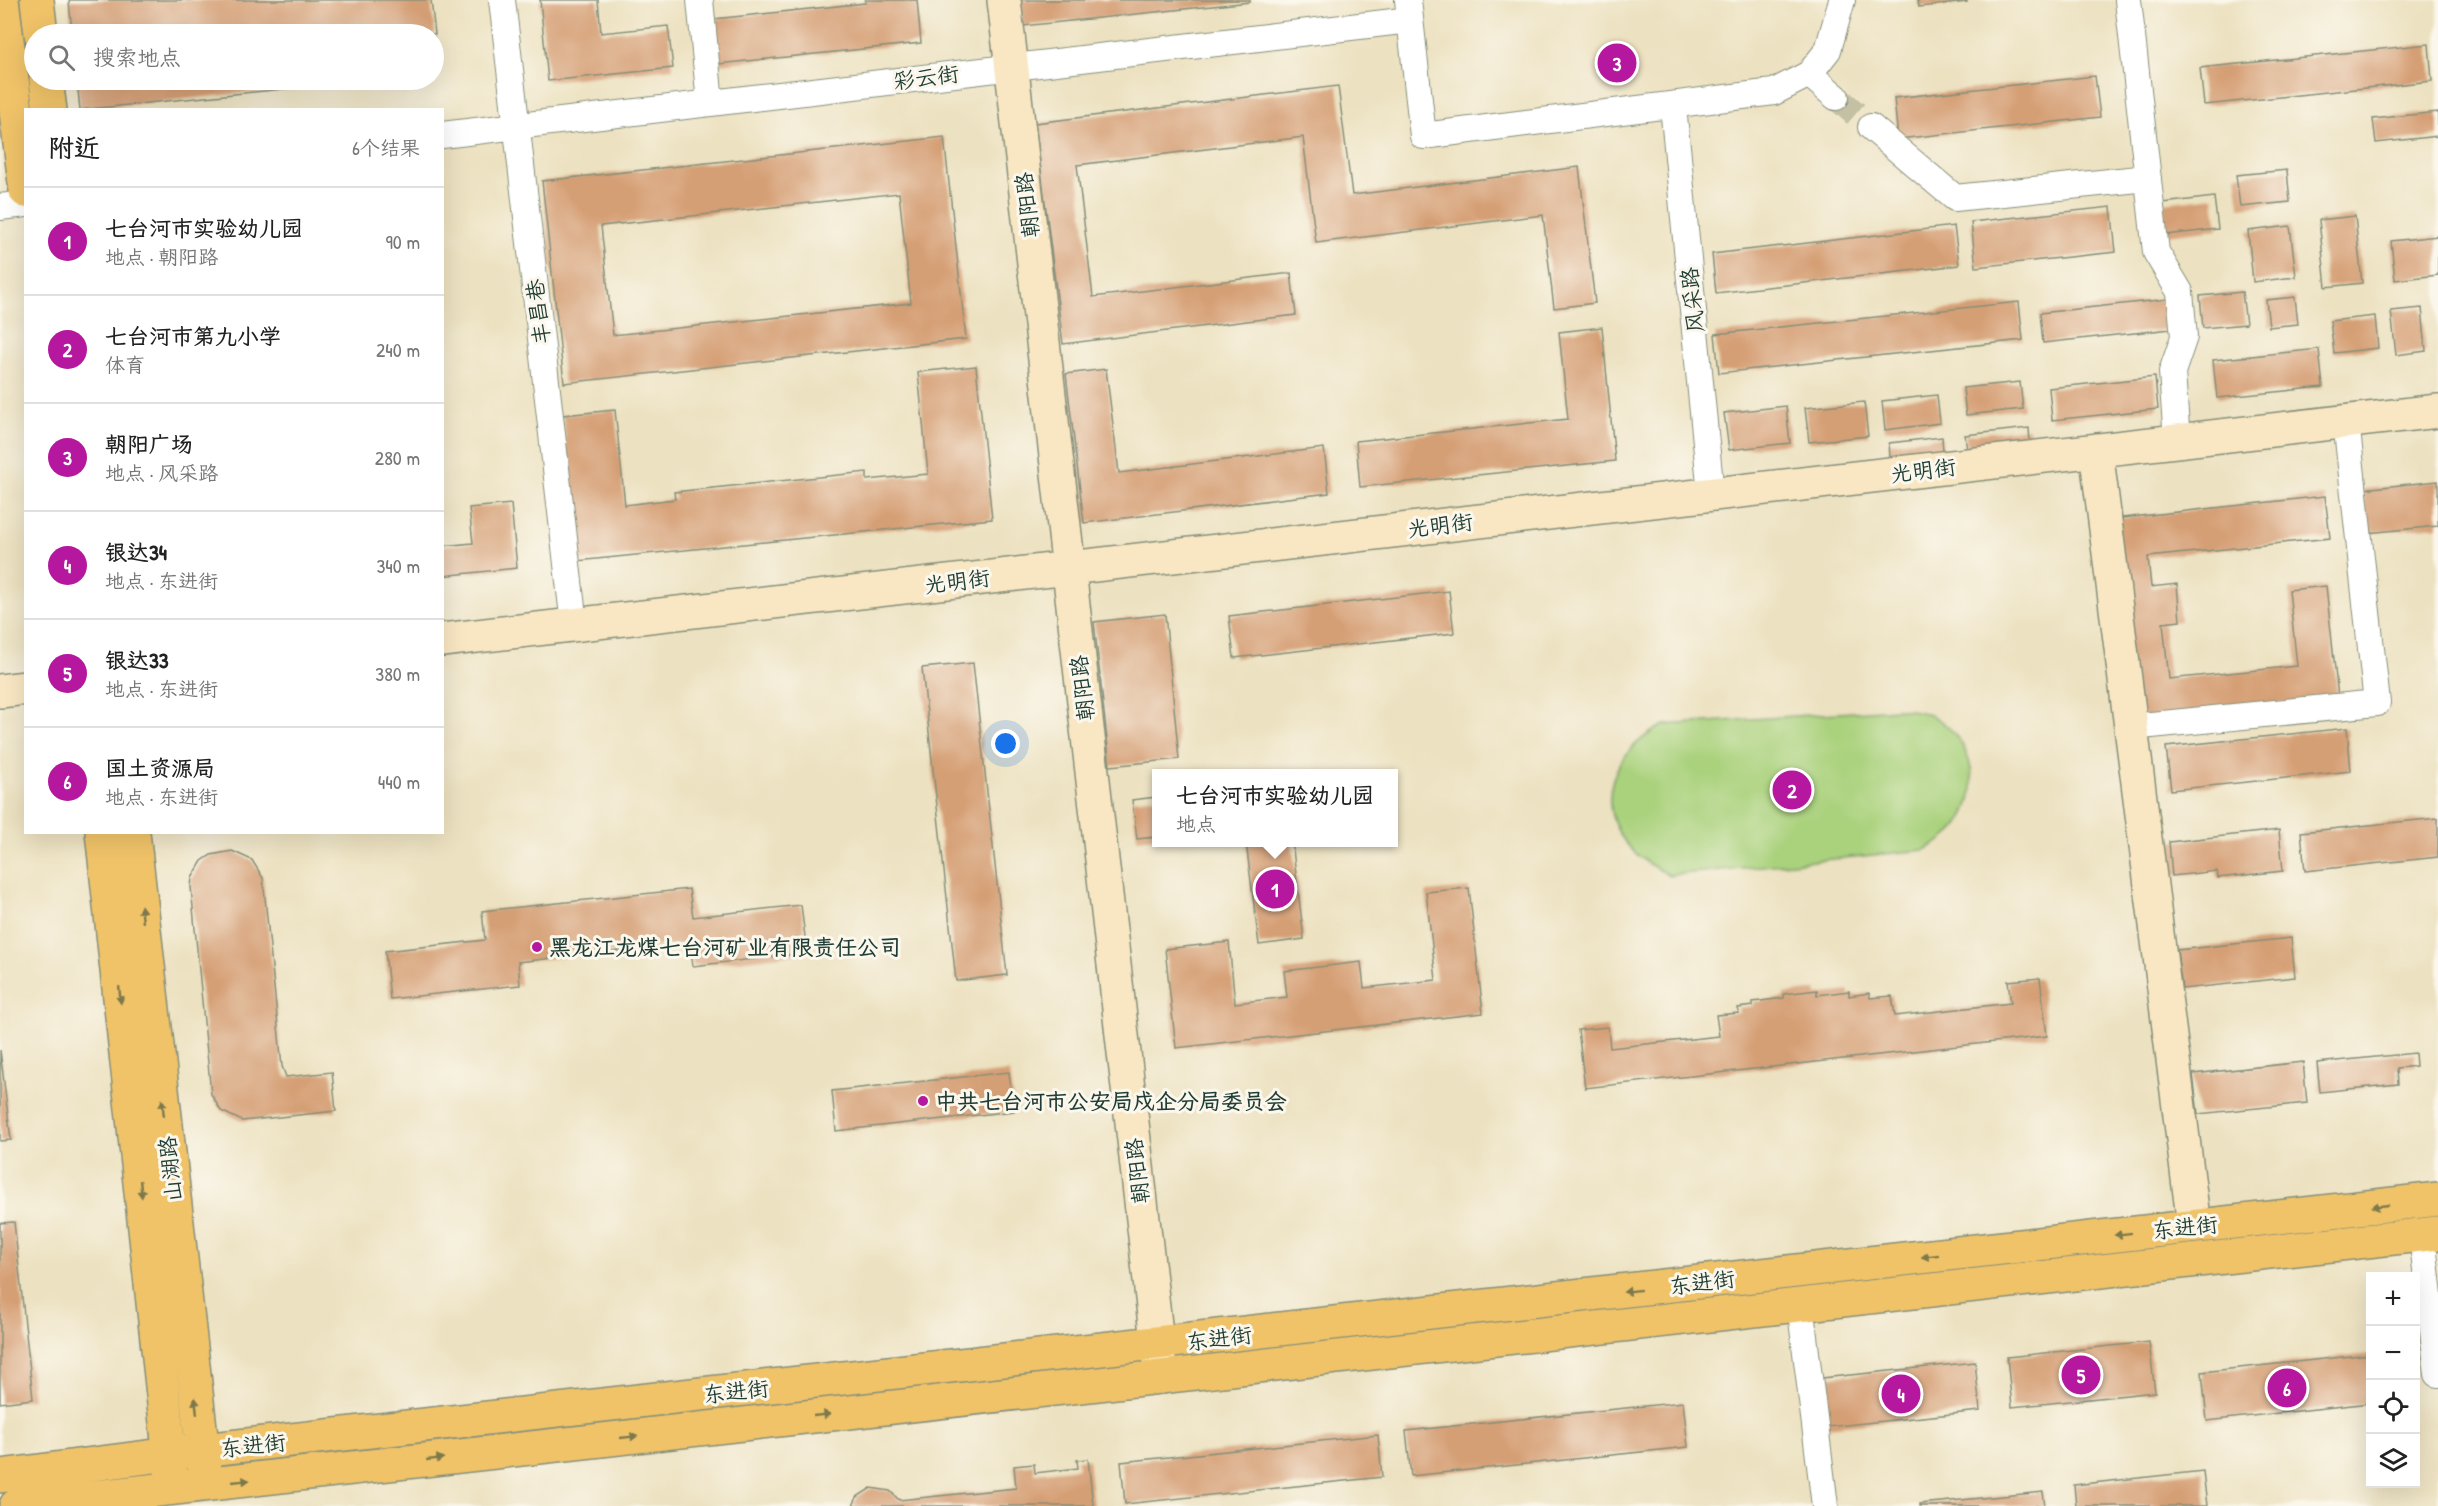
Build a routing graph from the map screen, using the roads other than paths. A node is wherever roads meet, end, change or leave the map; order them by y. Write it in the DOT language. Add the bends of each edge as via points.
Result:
graph roads {
  1 [pos="2,0"];
  2 [pos="37,0"];
  3 [pos="502,0"];
  4 [pos="700,0"];
  5 [pos="1004,0"];
  6 [pos="1842,0"];
  7 [pos="2128,0"];
  8 [pos="1409,10"];
  9 [pos="40,24"];
  10 [pos="1011,67"];
  11 [pos="1809,74"];
  12 [pos="47,90"];
  13 [pos="1836,97"];
  14 [pos="710,103"];
  15 [pos="1673,106"];
  16 [pos="50,108"];
  17 [pos="517,127"];
  18 [pos="1871,127"];
  19 [pos="444,135"];
  20 [pos="24,177"];
  21 [pos="2148,178"];
  22 [pos="24,204"];
  23 [pos="0,207"];
  24 [pos="2438,411"];
  25 [pos="2346,422"];
  26 [pos="2177,441"];
  27 [pos="2096,450"];
  28 [pos="1711,494"];
  29 [pos="1069,568"];
  30 [pos="574,625"];
  31 [pos="444,640"];
  32 [pos="24,688"];
  33 [pos="0,691"];
  34 [pos="2131,727"];
  35 [pos="102,834"];
  36 [pos="133,834"];
  37 [pos="2438,1199"];
  38 [pos="2194,1226"];
  39 [pos="2430,1234"];
  40 [pos="1800,1304"];
  41 [pos="1157,1345"];
  42 [pos="2438,1374"];
  43 [pos="1161,1377"];
  44 [pos="186,1453"];
  45 [pos="0,1476"];
  46 [pos="208,1495"];
  47 [pos="174,1497"];
  48 [pos="16,1506"];
  49 [pos="1825,1506"];
  1 -- 20 [label="main road"];
  2 -- 9 [label="main road"];
  3 -- 17 [label="street, 丰昌巷"];
  4 -- 14 [label="street"];
  5 -- 10 [label="street, 朝阳路"];
  6 -- 11 [label="street" via="1828,50"];
  7 -- 21 [label="street"];
  8 -- 10 [label="street, 彩云街"];
  8 -- 15 [label="street" via="1423,136"];
  10 -- 14 [label="street, 彩云街"];
  10 -- 29 [label="street, 朝阳路"];
  11 -- 13 [label="street"];
  11 -- 15 [label="street" via="1774,92"];
  12 -- 16 [label="main road"];
  14 -- 17 [label="street, 彩云街"];
  15 -- 28 [label="street, 风采路"];
  17 -- 19 [label="street, 彩云街"];
  17 -- 30 [label="street, 丰昌巷"];
  18 -- 21 [label="street" via="1955,198"];
  21 -- 26 [label="street" via="2156,252 2180,292 2184,337 2172,372"];
  22 -- 23 [label="street"];
  24 -- 25 [label="street, 光明街"];
  25 -- 26 [label="street, 光明街"];
  25 -- 34 [label="street" via="2377,703"];
  26 -- 27 [label="street, 光明街"];
  27 -- 28 [label="street, 光明街"];
  27 -- 34 [label="street"];
  28 -- 29 [label="street, 光明街"];
  29 -- 30 [label="street, 光明街"];
  29 -- 41 [label="street, 朝阳路"];
  30 -- 31 [label="street, 光明街"];
  32 -- 33 [label="street"];
  34 -- 38 [label="street"];
  35 -- 44 [label="main road, 山湖路, one-way"];
  44 -- 36 [label="main road, 山湖路, one-way"];
  37 -- 38 [label="main road, 东进街, one-way"];
  38 -- 41 [label="main road, 东进街, one-way"];
  39 -- 40 [label="main road, 东进街"];
  39 -- 42 [label="street"];
  40 -- 43 [label="main road, 东进街"];
  40 -- 49 [label="street"];
  41 -- 43 [label="street, 朝阳路"];
  41 -- 44 [label="main road, 东进街"];
  46 -- 43 [label="main road, 东进街, one-way"];
  44 -- 45 [label="main road, 东进街"];
  44 -- 46 [label="main road, 山湖路"];
  44 -- 47 [label="main road, 山湖路"];
  46 -- 47 [label="main road, 东进街"];
  47 -- 48 [label="main road, 东进街"];
}
